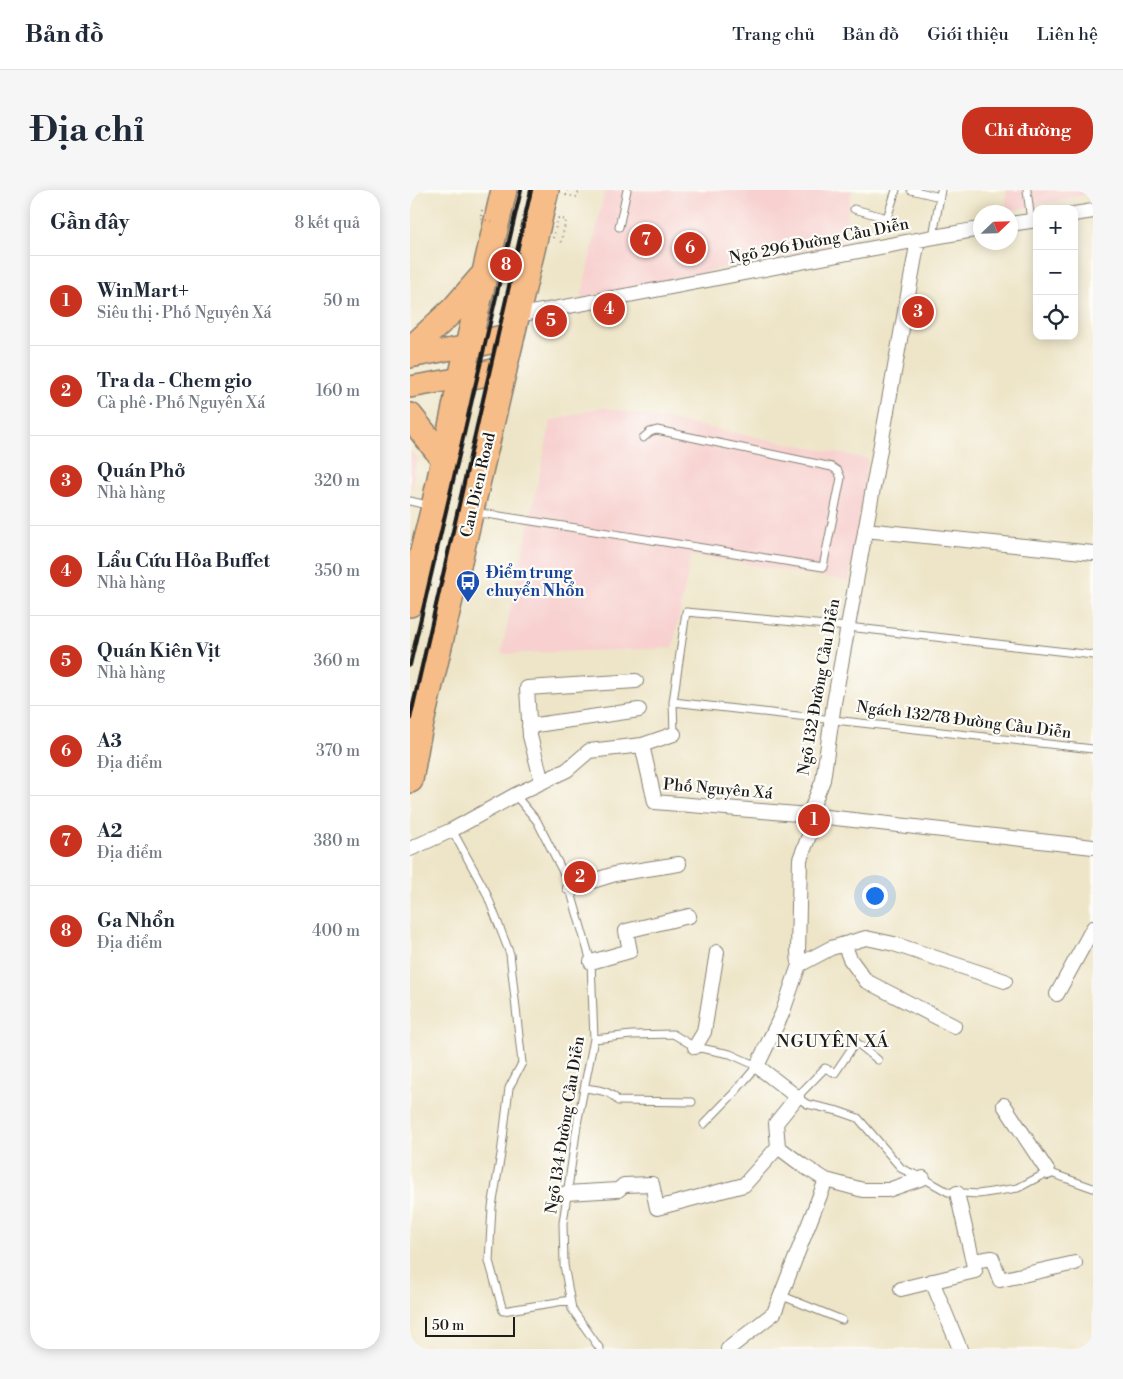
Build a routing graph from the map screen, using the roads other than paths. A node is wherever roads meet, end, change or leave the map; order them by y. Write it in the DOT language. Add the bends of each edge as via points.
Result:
graph roads {
  1 [pos="504,190"];
  2 [pos="546,190"];
  3 [pos="627,190"];
  4 [pos="896,190"];
  5 [pos="911,190"];
  6 [pos="1027,190"];
  7 [pos="940,193"];
  8 [pos="854,208"];
  9 [pos="1093,211"];
  10 [pos="1078,213"];
  11 [pos="1033,216"];
  12 [pos="1033,220"];
  13 [pos="1018,223"];
  14 [pos="619,227"];
  15 [pos="973,230"];
  16 [pos="933,237"];
  17 [pos="918,240"];
  18 [pos="484,274"];
  19 [pos="515,326"];
  20 [pos="468,346"];
  21 [pos="410,350"];
  22 [pos="410,357"];
  23 [pos="504,370"];
  24 [pos="461,378"];
  25 [pos="410,387"];
  26 [pos="410,416"];
  27 [pos="643,438"];
  28 [pos="444,459"];
  29 [pos="410,501"];
  30 [pos="434,506"];
  31 [pos="472,512"];
  32 [pos="865,530"];
  33 [pos="1093,553"];
  34 [pos="410,604"];
  35 [pos="848,627"];
  36 [pos="1093,655"];
  37 [pos="636,681"];
  38 [pos="673,702"];
  39 [pos="639,710"];
  40 [pos="832,719"];
  41 [pos="529,726"];
  42 [pos="674,734"];
  43 [pos="642,744"];
  44 [pos="1093,749"];
  45 [pos="410,780"];
  46 [pos="542,782"];
  47 [pos="515,795"];
  48 [pos="809,815"];
  49 [pos="452,830"];
  50 [pos="1093,847"];
  51 [pos="410,849"];
  52 [pos="679,864"];
  53 [pos="570,888"];
  54 [pos="689,916"];
  55 [pos="1093,928"];
  56 [pos="844,944"];
  57 [pos="717,952"];
  58 [pos="591,962"];
  59 [pos="799,965"];
  60 [pos="1005,981"];
  61 [pos="1057,994"];
  62 [pos="954,1026"];
  63 [pos="594,1039"];
  64 [pos="695,1047"];
  65 [pos="878,1060"];
  66 [pos="757,1066"];
  67 [pos="585,1088"];
  68 [pos="797,1097"];
  69 [pos="692,1102"];
  70 [pos="1004,1105"];
  71 [pos="704,1124"];
  72 [pos="778,1147"];
  73 [pos="1048,1172"];
  74 [pos="923,1178"];
  75 [pos="826,1180"];
  76 [pos="1093,1188"];
  77 [pos="566,1193"];
  78 [pos="957,1193"];
  79 [pos="1075,1263"];
  80 [pos="974,1266"];
  81 [pos="932,1282"];
  82 [pos="901,1290"];
  83 [pos="780,1295"];
  84 [pos="570,1300"];
  85 [pos="842,1320"];
  86 [pos="600,1349"];
  87 [pos="728,1349"];
  88 [pos="960,1349"];
  1 -- 18 [label="highway"];
  2 -- 19 [label="highway, Cau Dien Road"];
  3 -- 14 [label="lane"];
  4 -- 8 [label="lane" via="887,218"];
  5 -- 7 [label="lane"];
  6 -- 11 [label="lane"];
  7 -- 16 [label="lane"];
  9 -- 10 [label="street"];
  12 -- 13 [label="street"];
  15 -- 16 [label="street, Ngõ 296 Đường Cầu Diễn"];
  16 -- 17 [label="street, Ngõ 296 Đường Cầu Diễn"];
  17 -- 19 [label="street, Ngõ 296 Đường Cầu Diễn" via="605,300"];
  17 -- 32 [label="street, Ngõ 132 Đường Cầu Diễn"];
  18 -- 20 [label="highway"];
  18 -- 21 [label="highway" via="454,309"];
  19 -- 20 [label="highway"];
  19 -- 23 [label="highway, Cau Dien Road"];
  20 -- 22 [label="main road"];
  20 -- 24 [label="highway"];
  23 -- 24 [label="highway"];
  23 -- 31 [label="highway, Cau Dien Road"];
  24 -- 25 [label="main road"];
  24 -- 28 [label="highway"];
  26 -- 28 [label="highway"];
  27 -- 31 [label="lane" via="657,430 832,467 838,471 841,478 823,567"];
  28 -- 30 [label="highway"];
  29 -- 30 [label="lane"];
  30 -- 34 [label="highway"];
  31 -- 45 [label="highway, Cau Dien Road"];
  32 -- 33 [label="street"];
  32 -- 35 [label="street, Ngõ 132 Đường Cầu Diễn"];
  35 -- 36 [label="lane"];
  35 -- 38 [label="lane" via="686,612"];
  35 -- 40 [label="street, Ngõ 132 Đường Cầu Diễn"];
  37 -- 41 [label="street" via="527,688"];
  38 -- 40 [label="lane, Ngách 132/78 Đường Cầu Diễn"];
  38 -- 42 [label="lane"];
  39 -- 41 [label="street"];
  40 -- 44 [label="lane, Ngách 132/78 Đường Cầu Diễn"];
  40 -- 48 [label="street, Ngõ 132 Đường Cầu Diễn" via="823,780"];
  41 -- 46 [label="street"];
  42 -- 43 [label="street"];
  43 -- 46 [label="street" via="589,751 567,770"];
  43 -- 48 [label="street, Phố Nguyên Xá" via="655,802"];
  46 -- 47 [label="street"];
  47 -- 49 [label="street"];
  47 -- 53 [label="lane, Ngõ 134 Đường Cầu Diễn" via="537,821"];
  48 -- 50 [label="street, Phố Nguyên Xá"];
  48 -- 59 [label="street, Ngõ 132 Đường Cầu Diễn" via="809,836 800,859"];
  49 -- 51 [label="street"];
  49 -- 84 [label="lane" via="486,892 510,954 522,1063 510,1088 492,1207 489,1261 503,1311"];
  52 -- 53 [label="street" via="615,874"];
  53 -- 58 [label="lane, Ngõ 134 Đường Cầu Diễn"];
  54 -- 58 [label="street" via="626,931 630,951"];
  55 -- 61 [label="street"];
  56 -- 59 [label="street"];
  56 -- 60 [label="street" via="866,938 894,944"];
  56 -- 62 [label="street" via="850,959 866,981"];
  57 -- 64 [label="street" via="704,1032"];
  58 -- 63 [label="lane, Ngõ 134 Đường Cầu Diễn"];
  59 -- 66 [label="street, Ngõ 132 Đường Cầu Diễn" via="782,1014"];
  63 -- 64 [label="lane" via="672,1034"];
  63 -- 67 [label="lane, Ngõ 134 Đường Cầu Diễn"];
  64 -- 66 [label="lane" via="730,1054"];
  65 -- 68 [label="lane" via="856,1042 835,1073 825,1068"];
  66 -- 68 [label="street"];
  66 -- 71 [label="lane"];
  67 -- 69 [label="lane" via="606,1091 618,1101"];
  67 -- 77 [label="lane, Ngõ 134 Đường Cầu Diễn"];
  68 -- 72 [label="street" via="776,1123"];
  68 -- 74 [label="lane" via="807,1104 858,1118 902,1169"];
  70 -- 73 [label="street"];
  72 -- 75 [label="street"];
  72 -- 77 [label="street" via="744,1185 657,1208 652,1184"];
  73 -- 76 [label="lane"];
  73 -- 78 [label="lane" via="1018,1188 978,1194"];
  74 -- 75 [label="street" via="888,1190 863,1190"];
  74 -- 78 [label="lane" via="948,1192"];
  75 -- 83 [label="street"];
  77 -- 84 [label="lane, Ngõ 134 Đường Cầu Diễn" via="562,1223"];
  78 -- 80 [label="street"];
  79 -- 80 [label="street" via="1000,1280 992,1258"];
  80 -- 81 [label="street"];
  81 -- 82 [label="street"];
  81 -- 88 [label="street"];
  83 -- 85 [label="lane"];
  83 -- 87 [label="street" via="774,1313"];
  84 -- 86 [label="lane, Ngõ 134 Đường Cầu Diễn" via="572,1309"];
}
